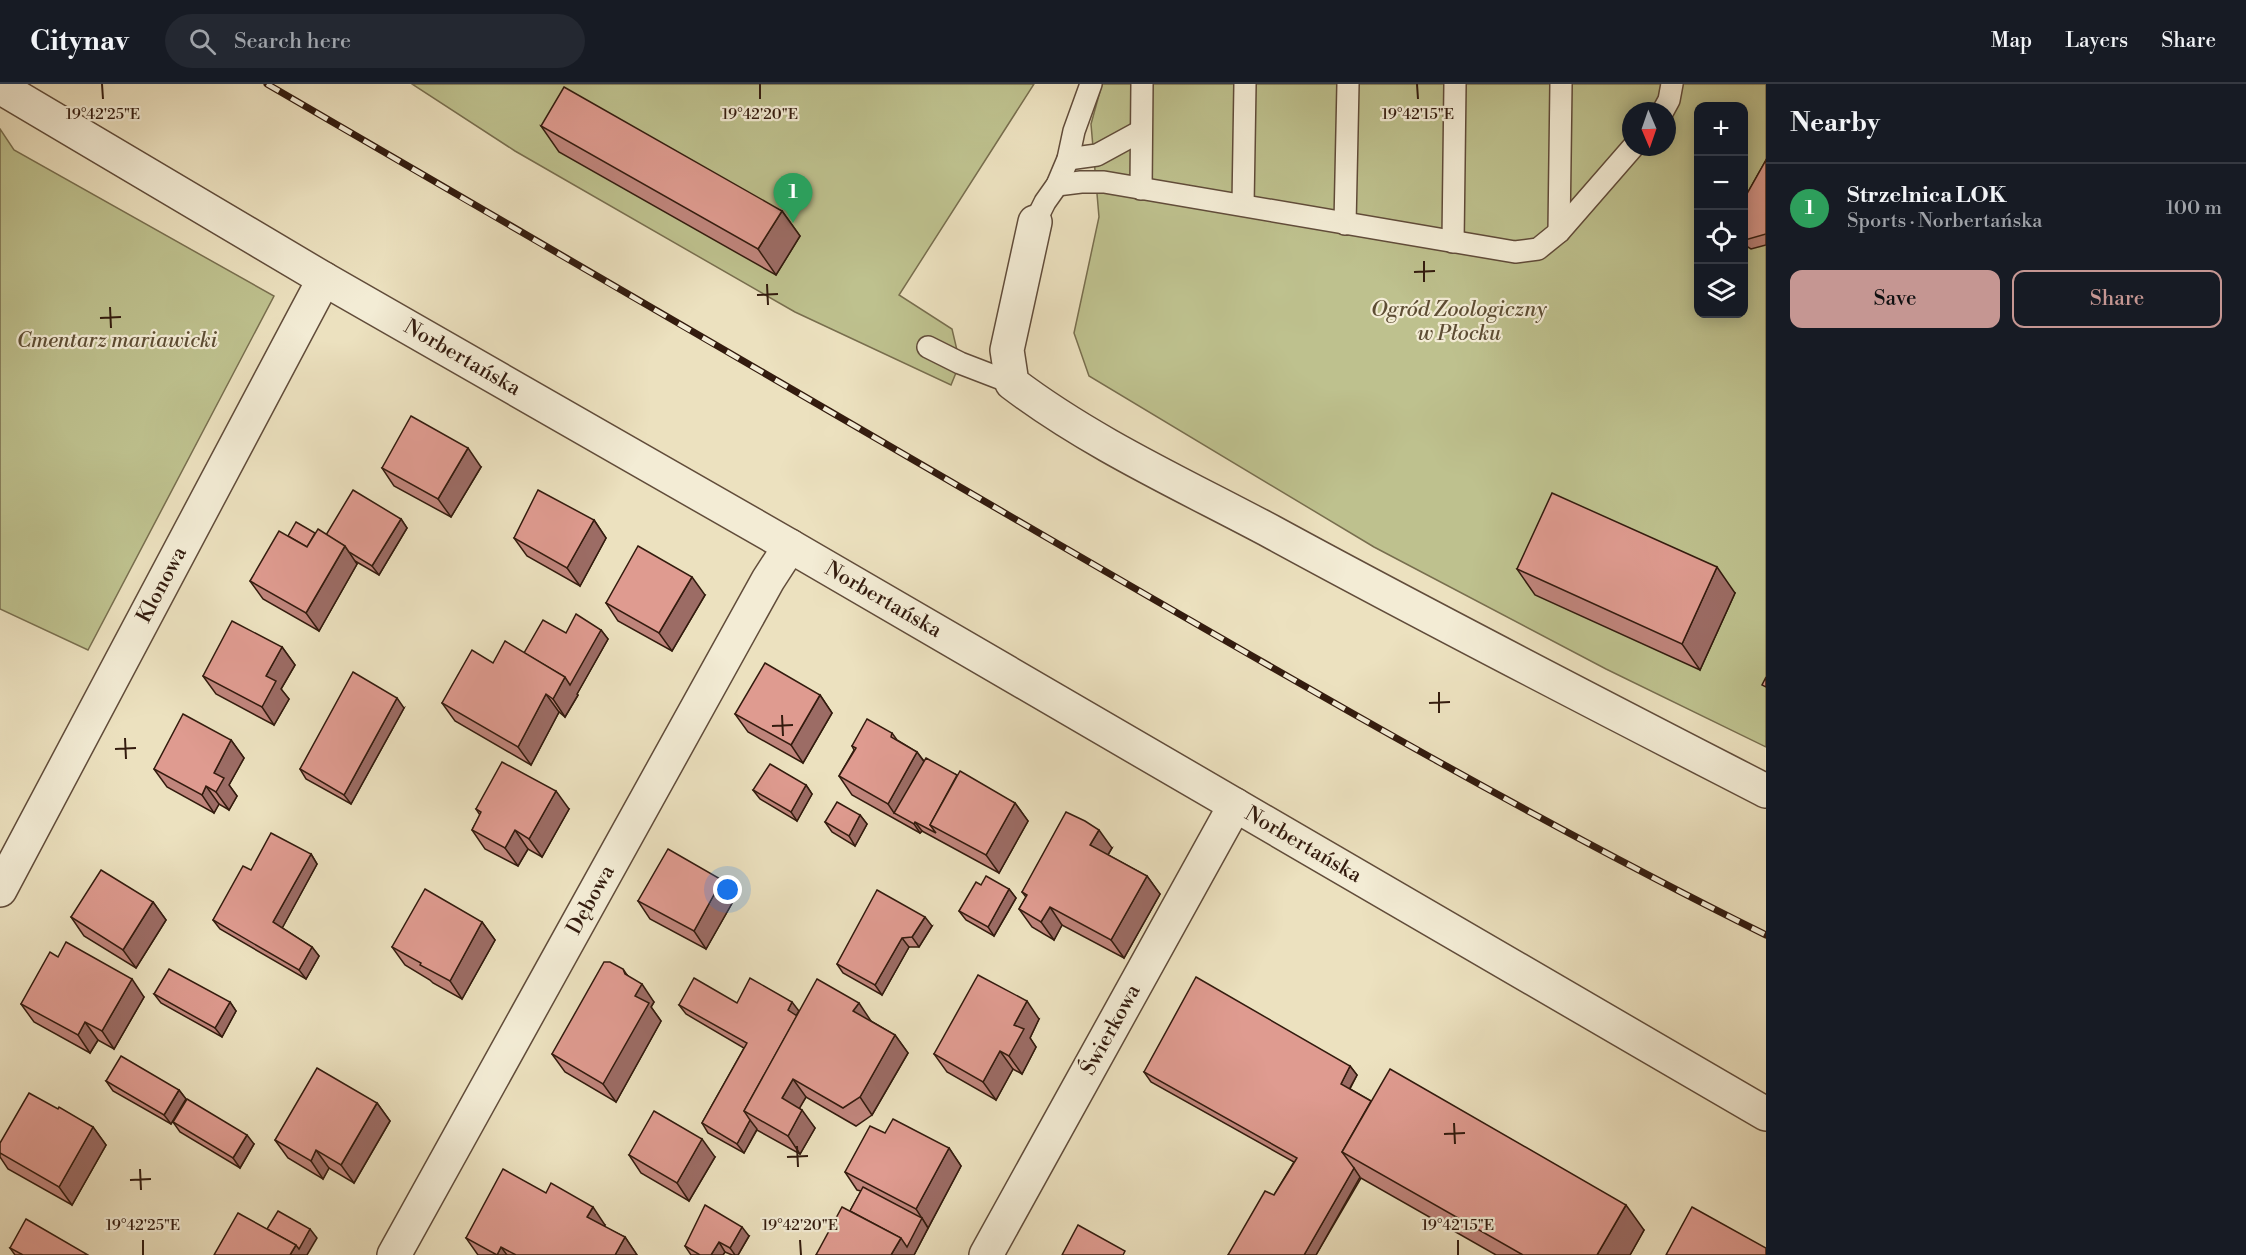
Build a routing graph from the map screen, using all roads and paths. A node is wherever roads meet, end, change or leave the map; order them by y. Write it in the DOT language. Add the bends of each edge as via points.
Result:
graph roads {
  1 [pos="1091,84"];
  2 [pos="1142,84"];
  3 [pos="1245,84"];
  4 [pos="1348,84"];
  5 [pos="1455,84"];
  6 [pos="1561,84"];
  7 [pos="1672,84"];
  8 [pos="0,87"];
  9 [pos="1668,102"];
  10 [pos="1141,131"];
  11 [pos="1625,156"];
  12 [pos="1068,159"];
  13 [pos="1057,185"];
  14 [pos="1141,189"];
  15 [pos="1243,206"];
  16 [pos="1035,222"];
  17 [pos="1346,224"];
  18 [pos="1559,232"];
  19 [pos="1453,242"];
  20 [pos="324,279"];
  21 [pos="928,347"];
  22 [pos="1012,383"];
  23 [pos="790,546"];
  24 [pos="1766,792"];
  25 [pos="1235,805"];
  26 [pos="0,890"];
  27 [pos="1766,1114"];
  28 [pos="394,1255"];
  29 [pos="986,1255"];
  1 -- 12 [label="lane"];
  2 -- 10 [label="lane"];
  3 -- 15 [label="lane"];
  4 -- 17 [label="lane"];
  5 -- 19 [label="lane"];
  6 -- 18 [label="lane"];
  7 -- 9 [label="lane"];
  8 -- 20 [label="street, Norbertańska"];
  10 -- 12 [label="lane" via="1097,155"];
  10 -- 14 [label="lane"];
  11 -- 18 [label="lane"];
  12 -- 13 [label="lane"];
  13 -- 14 [label="lane" via="1104,182"];
  13 -- 16 [label="lane"];
  14 -- 15 [label="lane"];
  15 -- 17 [label="lane"];
  16 -- 22 [label="street" via="1007,350"];
  17 -- 19 [label="lane"];
  18 -- 19 [label="lane" via="1538,249 1515,252"];
  20 -- 23 [label="street, Norbertańska"];
  20 -- 26 [label="street, Klonowa"];
  21 -- 22 [label="lane"];
  22 -- 24 [label="street" via="1047,410 1151,468"];
  23 -- 25 [label="street, Norbertańska"];
  23 -- 28 [label="street, Dębowa"];
  25 -- 27 [label="street, Norbertańska"];
  25 -- 29 [label="street, Świerkowa"];
}
